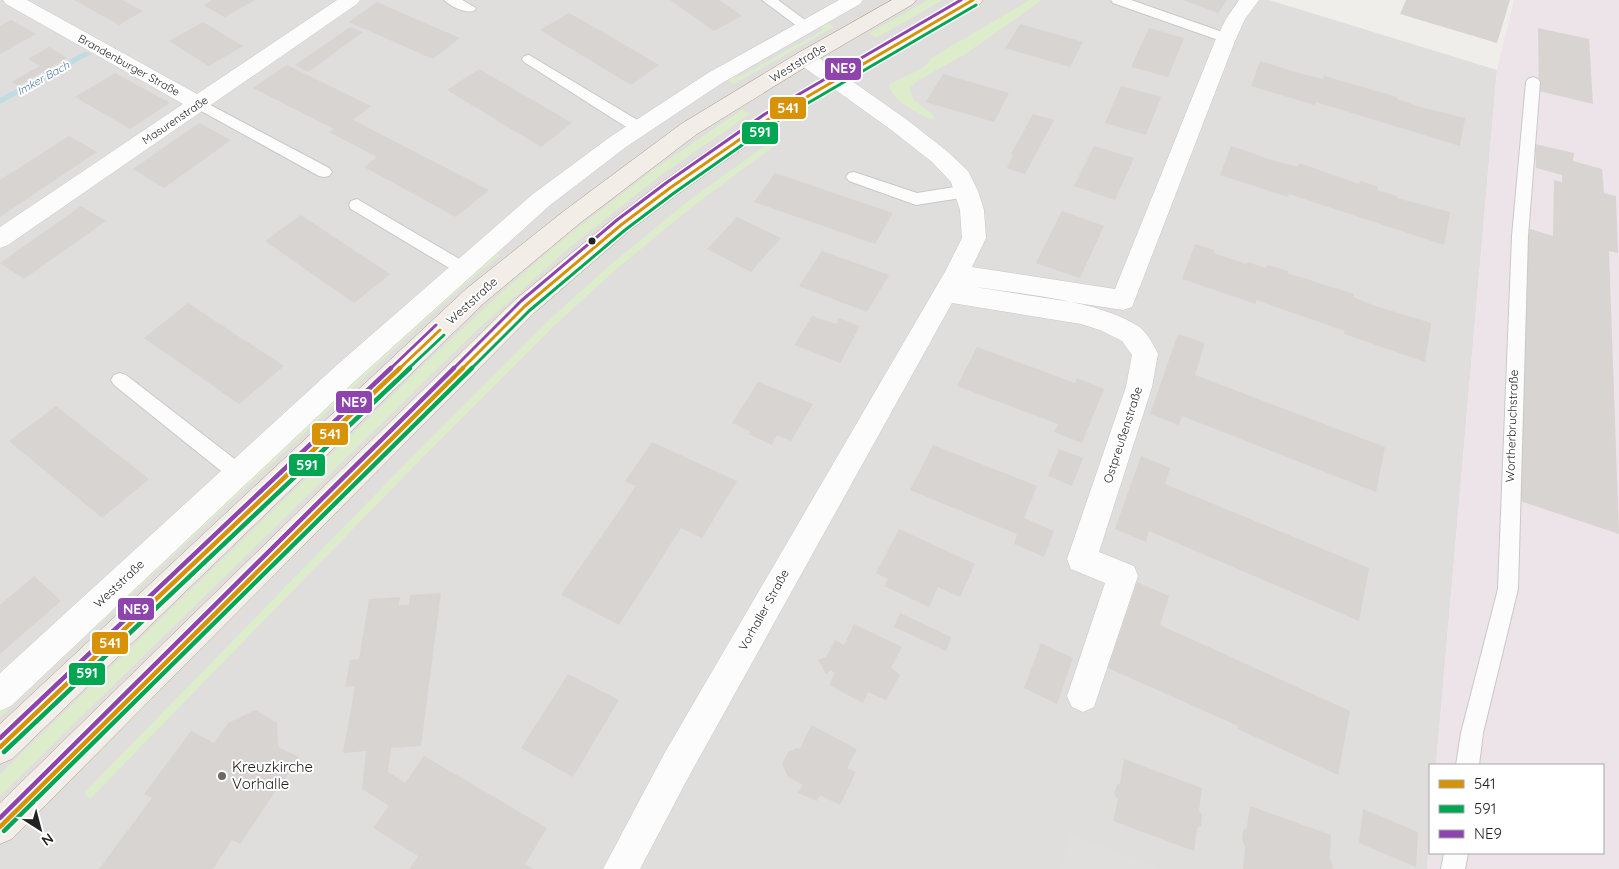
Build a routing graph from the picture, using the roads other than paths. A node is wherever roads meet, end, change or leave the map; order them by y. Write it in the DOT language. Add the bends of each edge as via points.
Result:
graph roads {
  1 [pos="13,0"];
  2 [pos="350,0"];
  3 [pos="451,0"];
  4 [pos="768,0"];
  5 [pos="853,0"];
  6 [pos="906,0"];
  7 [pos="973,0"];
  8 [pos="1118,0"];
  9 [pos="1249,0"];
  10 [pos="469,8"];
  11 [pos="806,26"];
  12 [pos="1226,38"];
  13 [pos="805,58"];
  14 [pos="529,59"];
  15 [pos="837,80"];
  16 [pos="1533,82"];
  17 [pos="199,104"];
  18 [pos="639,128"];
  19 [pos="324,172"];
  20 [pos="854,177"];
  21 [pos="967,191"];
  22 [pos="357,205"];
  23 [pos="0,239"];
  24 [pos="462,268"];
  25 [pos="950,283"];
  26 [pos="120,380"];
  27 [pos="238,473"];
  28 [pos="0,696"];
  29 [pos="1083,696"];
  30 [pos="0,747"];
  31 [pos="1467,764"];
  32 [pos="0,827"];
  33 [pos="1456,854"];
  34 [pos="620,869"];
  35 [pos="1453,869"];
  1 -- 17 [label="street, Brandenburger Straße"];
  2 -- 17 [label="street, Masurenstraße"];
  3 -- 10 [label="lane"];
  4 -- 11 [label="lane"];
  5 -- 11 [label="street, Weststraße"];
  6 -- 13 [label="main road, Weststraße"];
  7 -- 15 [label="main road"];
  8 -- 12 [label="lane"];
  9 -- 12 [label="street"];
  11 -- 18 [label="street, Weststraße" via="722,74"];
  12 -- 25 [label="street" via="1122,300"];
  13 -- 15 [label="street, Vorhaller Straße"];
  13 -- 30 [label="main road, Weststraße" via="689,129 564,223 475,296"];
  14 -- 18 [label="lane"];
  15 -- 21 [label="street, Vorhaller Straße" via="940,157 960,177"];
  15 -- 32 [label="main road" via="769,119 670,188 525,306"];
  16 -- 31 [label="lane, Wortherbruchstraße" via="1520,236 1508,589"];
  17 -- 19 [label="lane, Brandenburger Straße"];
  17 -- 23 [label="street, Masurenstraße"];
  18 -- 24 [label="street, Weststraße" via="540,200"];
  20 -- 21 [label="lane" via="916,199"];
  21 -- 25 [label="street, Vorhaller Straße" via="974,238"];
  22 -- 24 [label="lane"];
  24 -- 27 [label="street, Weststraße"];
  25 -- 29 [label="street, Ostpreußenstraße" via="1109,323 1131,334 1145,354 1139,387 1082,559 1123,576"];
  25 -- 34 [label="street, Vorhaller Straße"];
  26 -- 27 [label="lane"];
  27 -- 28 [label="street, Weststraße"];
  33 -- 35 [label="lane"];
}
